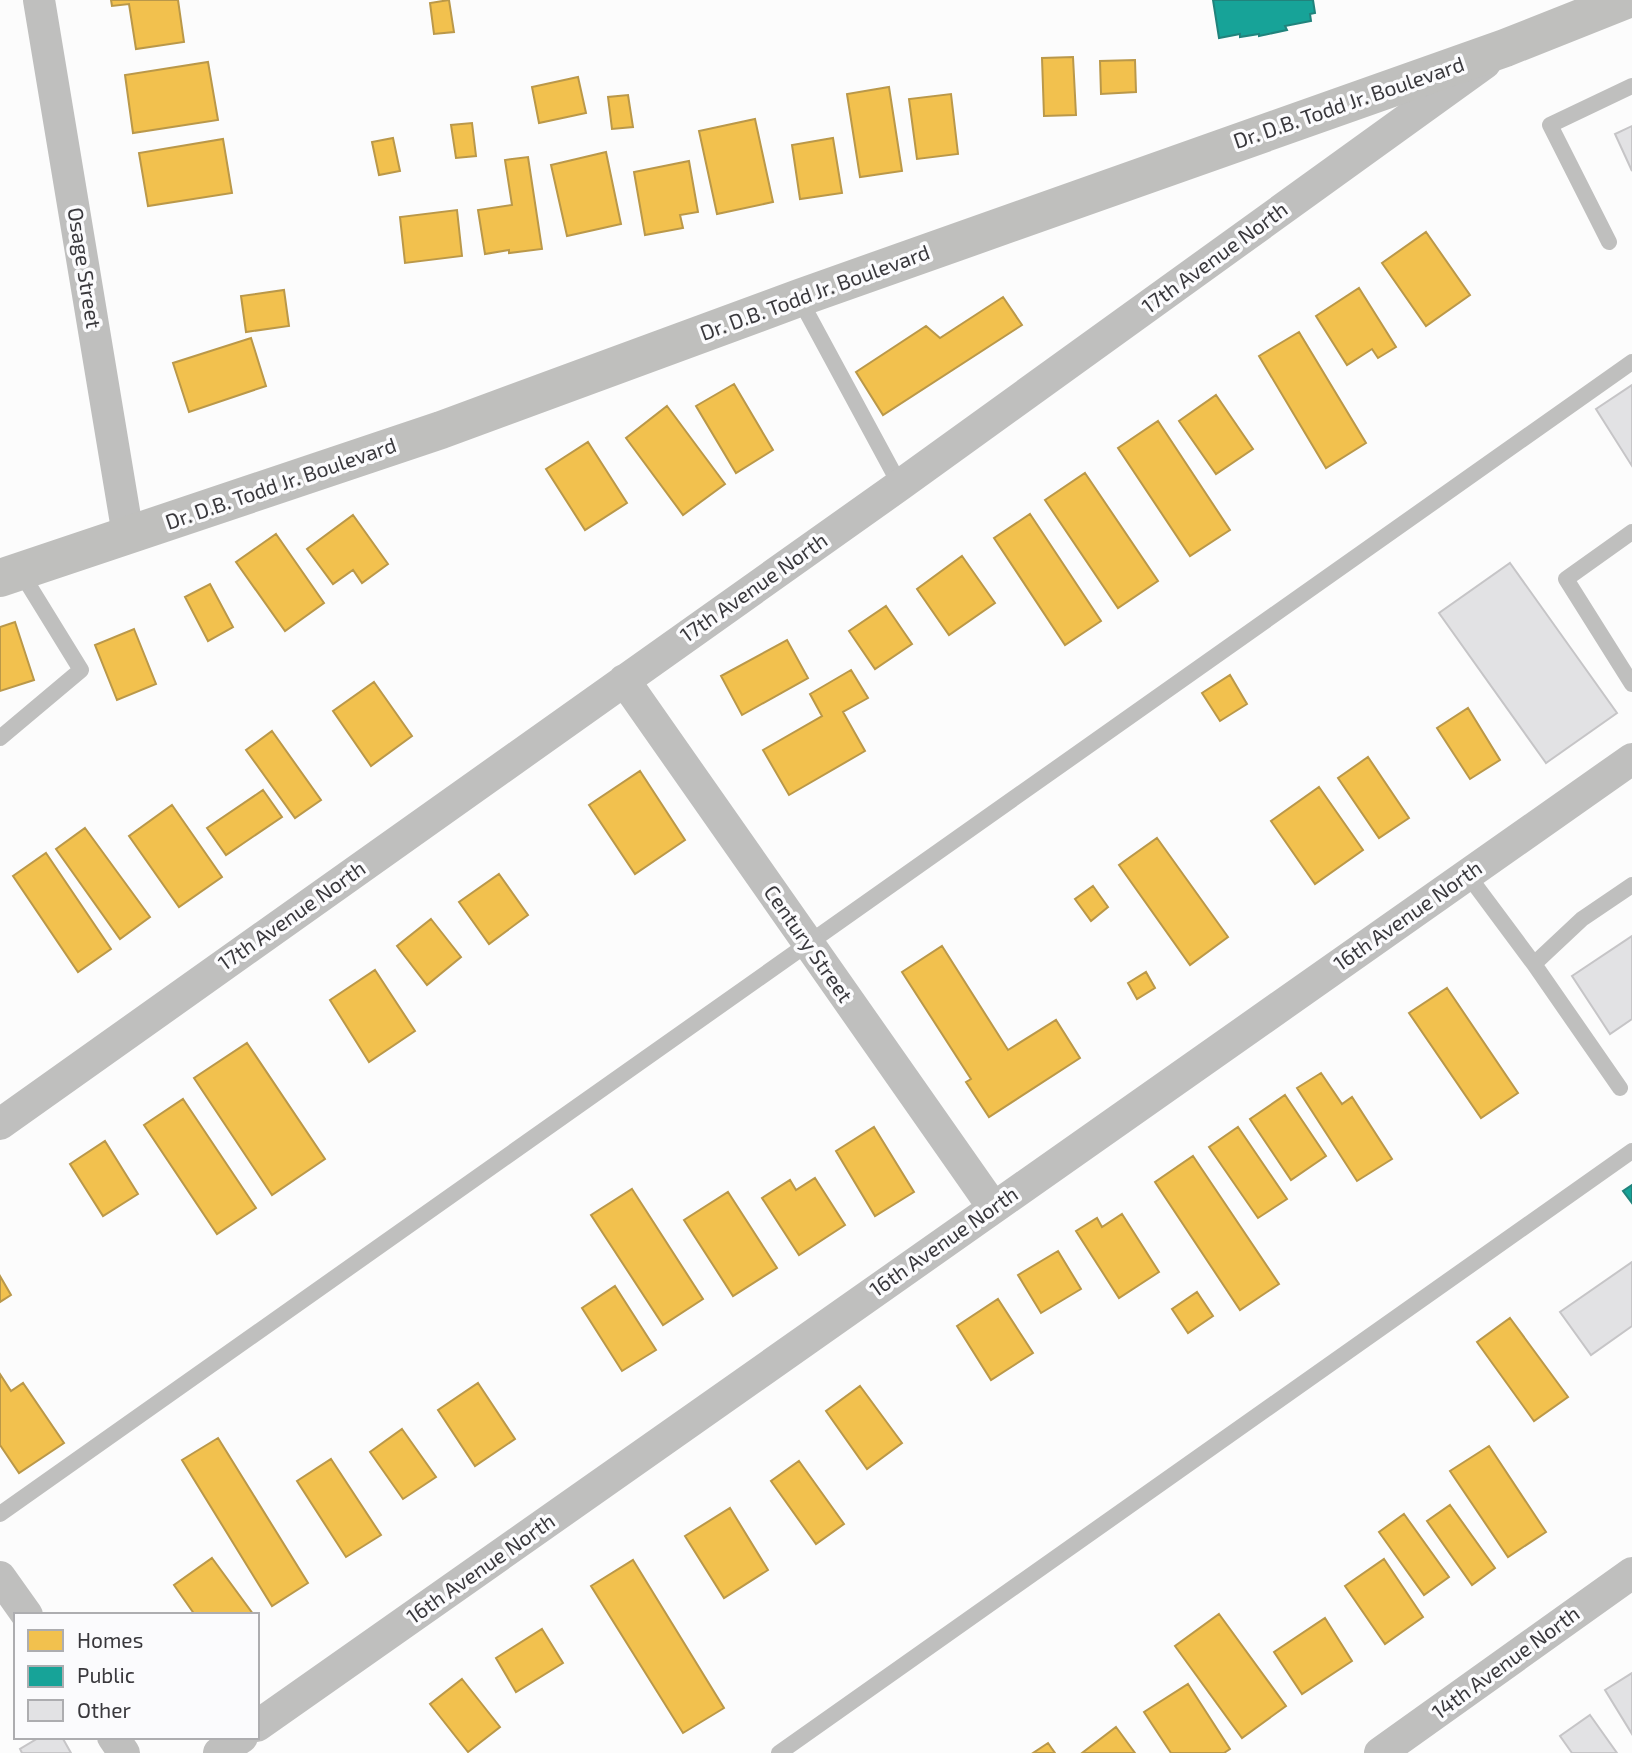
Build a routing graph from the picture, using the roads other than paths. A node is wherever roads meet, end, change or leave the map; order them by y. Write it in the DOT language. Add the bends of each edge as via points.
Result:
graph roads {
  1 [pos="39,0"];
  2 [pos="1626,0"];
  3 [pos="1505,48"];
  4 [pos="1632,86"];
  5 [pos="1609,242"];
  6 [pos="799,298"];
  7 [pos="1632,362"];
  8 [pos="900,485"];
  9 [pos="1632,532"];
  10 [pos="128,536"];
  11 [pos="10,574"];
  12 [pos="624,680"];
  13 [pos="1632,684"];
  14 [pos="0,738"];
  15 [pos="1632,759"];
  16 [pos="1467,874"];
  17 [pos="1632,885"];
  18 [pos="807,943"];
  19 [pos="1534,964"];
  20 [pos="1620,1088"];
  21 [pos="0,1124"];
  22 [pos="1632,1151"];
  23 [pos="993,1207"];
  24 [pos="0,1514"];
  25 [pos="1632,1573"];
  26 [pos="0,1577"];
  27 [pos="26,1613"];
  28 [pos="259,1725"];
  29 [pos="239,1739"];
  30 [pos="219,1753"];
  31 [pos="779,1753"];
  32 [pos="1380,1753"];
  1 -- 10 [label="street, Osage Street"];
  2 -- 3 [label="main road, Dr. D.B. Todd Jr. Boulevard" via="1566,18"];
  3 -- 6 [label="main road, Dr. D.B. Todd Jr. Boulevard"];
  3 -- 8 [label="street, 17th Avenue North"];
  4 -- 5 [label="lane" via="1550,125"];
  6 -- 8 [label="lane"];
  6 -- 10 [label="main road, Dr. D.B. Todd Jr. Boulevard" via="440,430"];
  7 -- 18 [label="lane"];
  8 -- 12 [label="street, 17th Avenue North"];
  9 -- 13 [label="lane" via="1566,579"];
  10 -- 11 [label="main road, Dr. D.B. Todd Jr. Boulevard"];
  11 -- 14 [label="lane" via="81,670"];
  12 -- 18 [label="street, Century Street"];
  12 -- 21 [label="street, 17th Avenue North"];
  15 -- 16 [label="street, 16th Avenue North"];
  16 -- 19 [label="lane"];
  16 -- 23 [label="street, 16th Avenue North"];
  17 -- 19 [label="lane" via="1583,919"];
  18 -- 23 [label="street, Century Street"];
  18 -- 24 [label="lane"];
  19 -- 20 [label="lane"];
  22 -- 31 [label="lane"];
  23 -- 28 [label="street, 16th Avenue North"];
  25 -- 32 [label="street, 14th Avenue North"];
  26 -- 27 [label="street"];
  29 -- 30 [label="street"];
}
